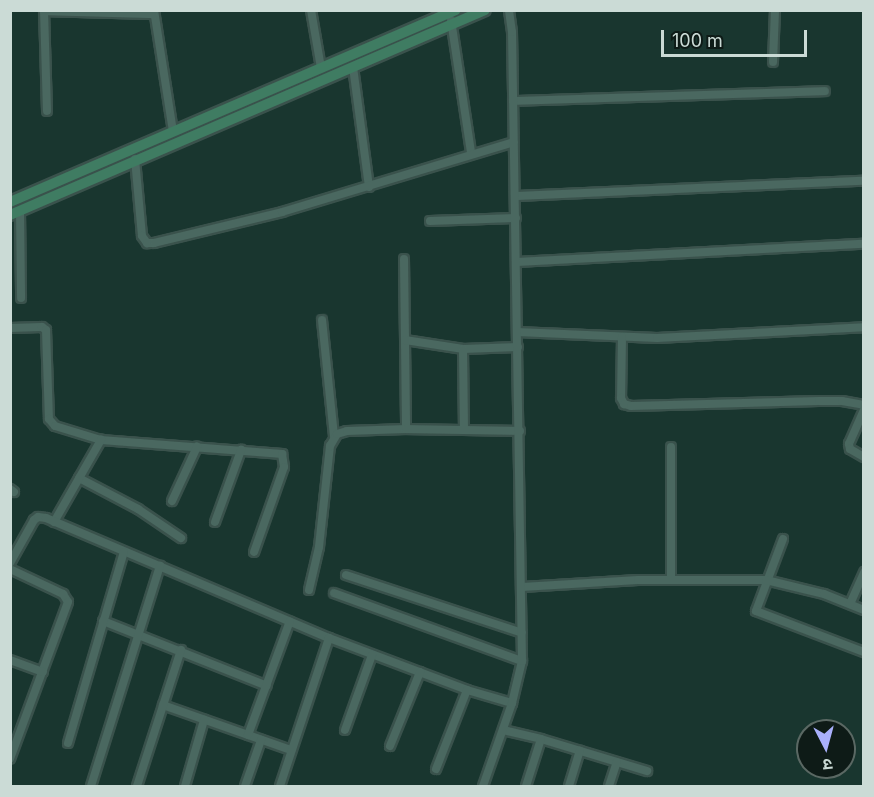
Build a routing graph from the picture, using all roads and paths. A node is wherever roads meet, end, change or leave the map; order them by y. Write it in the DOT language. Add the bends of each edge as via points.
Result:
graph roads {
  1 [pos="311,10"];
  2 [pos="485,10"];
  3 [pos="509,10"];
  4 [pos="775,10"];
  5 [pos="44,11"];
  6 [pos="154,12"];
  7 [pos="452,12"];
  8 [pos="452,25"];
  9 [pos="773,62"];
  10 [pos="353,67"];
  11 [pos="321,68"];
  12 [pos="825,91"];
  13 [pos="513,101"];
  14 [pos="47,111"];
  15 [pos="173,130"];
  16 [pos="514,142"];
  17 [pos="471,153"];
  18 [pos="135,159"];
  19 [pos="864,181"];
  20 [pos="369,187"];
  21 [pos="515,196"];
  22 [pos="10,202"];
  23 [pos="15,213"];
  24 [pos="516,218"];
  25 [pos="430,221"];
  26 [pos="864,244"];
  27 [pos="404,259"];
  28 [pos="516,262"];
  29 [pos="21,298"];
  30 [pos="322,320"];
  31 [pos="864,327"];
  32 [pos="10,328"];
  33 [pos="517,332"];
  34 [pos="622,337"];
  35 [pos="405,340"];
  36 [pos="518,346"];
  37 [pos="463,349"];
  38 [pos="864,408"];
  39 [pos="406,429"];
  40 [pos="464,429"];
  41 [pos="520,431"];
  42 [pos="334,437"];
  43 [pos="101,440"];
  44 [pos="197,447"];
  45 [pos="671,447"];
  46 [pos="241,450"];
  47 [pos="864,457"];
  48 [pos="79,478"];
  49 [pos="172,501"];
  50 [pos="54,522"];
  51 [pos="215,522"];
  52 [pos="181,538"];
  53 [pos="783,539"];
  54 [pos="124,552"];
  55 [pos="254,552"];
  56 [pos="10,563"];
  57 [pos="160,566"];
  58 [pos="10,569"];
  59 [pos="864,572"];
  60 [pos="346,575"];
  61 [pos="671,579"];
  62 [pos="766,580"];
  63 [pos="522,587"];
  64 [pos="309,590"];
  65 [pos="334,594"];
  66 [pos="850,604"];
  67 [pos="864,610"];
  68 [pos="104,621"];
  69 [pos="291,621"];
  70 [pos="522,633"];
  71 [pos="140,634"];
  72 [pos="329,638"];
  73 [pos="181,650"];
  74 [pos="864,652"];
  75 [pos="372,655"];
  76 [pos="10,660"];
  77 [pos="522,661"];
  78 [pos="43,672"];
  79 [pos="420,672"];
  80 [pos="267,686"];
  81 [pos="467,690"];
  82 [pos="512,704"];
  83 [pos="163,705"];
  84 [pos="204,720"];
  85 [pos="345,730"];
  86 [pos="503,730"];
  87 [pos="248,735"];
  88 [pos="541,738"];
  89 [pos="261,740"];
  90 [pos="68,743"];
  91 [pos="390,746"];
  92 [pos="291,750"];
  93 [pos="580,751"];
  94 [pos="10,759"];
  95 [pos="617,762"];
  96 [pos="436,769"];
  97 [pos="646,771"];
  98 [pos="91,786"];
  99 [pos="137,786"];
  100 [pos="185,786"];
  101 [pos="245,786"];
  102 [pos="279,786"];
  103 [pos="483,786"];
  104 [pos="526,786"];
  105 [pos="569,786"];
  106 [pos="609,786"];
  1 -- 11 [label="street"];
  2 -- 8 [label="main road"];
  3 -- 13 [label="street" via="513,32"];
  4 -- 9 [label="street"];
  5 -- 6 [label="street"];
  5 -- 14 [label="street"];
  6 -- 15 [label="street"];
  7 -- 8 [label="street"];
  7 -- 11 [label="main road"];
  8 -- 10 [label="main road"];
  8 -- 17 [label="street"];
  10 -- 18 [label="main road"];
  10 -- 20 [label="street"];
  11 -- 15 [label="main road"];
  12 -- 13 [label="street"];
  13 -- 16 [label="street"];
  15 -- 22 [label="main road"];
  16 -- 17 [label="street"];
  16 -- 21 [label="street"];
  17 -- 20 [label="street"];
  18 -- 20 [label="street" via="142,236 147,243"];
  18 -- 23 [label="main road"];
  19 -- 21 [label="street"];
  21 -- 24 [label="street"];
  23 -- 29 [label="street"];
  24 -- 25 [label="street"];
  24 -- 28 [label="street"];
  26 -- 28 [label="street"];
  27 -- 35 [label="street"];
  28 -- 33 [label="street"];
  30 -- 42 [label="street"];
  31 -- 34 [label="street" via="681,338"];
  32 -- 43 [label="street" via="45,330 51,423"];
  33 -- 34 [label="street"];
  33 -- 36 [label="street"];
  34 -- 38 [label="street" via="624,404 842,401"];
  35 -- 37 [label="street"];
  35 -- 39 [label="street"];
  36 -- 37 [label="street"];
  36 -- 41 [label="street"];
  37 -- 40 [label="street"];
  38 -- 47 [label="street" via="849,444 850,449"];
  39 -- 40 [label="street"];
  39 -- 42 [label="street" via="347,431"];
  40 -- 41 [label="street"];
  41 -- 63 [label="street"];
  42 -- 64 [label="street"];
  43 -- 44 [label="street"];
  43 -- 48 [label="street"];
  44 -- 46 [label="street"];
  44 -- 49 [label="street"];
  45 -- 61 [label="street"];
  46 -- 51 [label="street"];
  46 -- 55 [label="street" via="278,453 285,462"];
  48 -- 50 [label="street"];
  48 -- 52 [label="street" via="138,509"];
  50 -- 54 [label="street"];
  50 -- 56 [label="street" via="34,520"];
  53 -- 62 [label="street"];
  54 -- 57 [label="street"];
  54 -- 68 [label="street"];
  57 -- 69 [label="street"];
  57 -- 71 [label="street"];
  58 -- 78 [label="street" via="67,598"];
  59 -- 66 [label="street"];
  60 -- 70 [label="street"];
  61 -- 62 [label="street"];
  61 -- 63 [label="street"];
  62 -- 66 [label="street" via="791,584"];
  62 -- 74 [label="street" via="756,607 758,613"];
  63 -- 70 [label="street"];
  65 -- 77 [label="street"];
  66 -- 67 [label="street"];
  68 -- 71 [label="street"];
  68 -- 90 [label="street"];
  69 -- 72 [label="street"];
  69 -- 80 [label="street"];
  70 -- 77 [label="street"];
  71 -- 73 [label="street"];
  71 -- 98 [label="street"];
  72 -- 75 [label="street"];
  72 -- 92 [label="street"];
  73 -- 80 [label="street"];
  73 -- 83 [label="street"];
  75 -- 79 [label="street"];
  75 -- 85 [label="street"];
  76 -- 78 [label="street"];
  77 -- 82 [label="street"];
  78 -- 94 [label="street"];
  79 -- 81 [label="street"];
  79 -- 91 [label="street"];
  80 -- 87 [label="street"];
  81 -- 82 [label="street"];
  81 -- 96 [label="street"];
  82 -- 86 [label="street"];
  83 -- 84 [label="street"];
  83 -- 99 [label="street"];
  84 -- 87 [label="street"];
  84 -- 100 [label="street"];
  86 -- 88 [label="street"];
  86 -- 103 [label="street"];
  87 -- 89 [label="street"];
  88 -- 93 [label="street"];
  88 -- 104 [label="street"];
  89 -- 92 [label="street"];
  89 -- 101 [label="street"];
  92 -- 102 [label="street"];
  93 -- 95 [label="street"];
  93 -- 105 [label="street"];
  95 -- 97 [label="street"];
  95 -- 106 [label="street"];
}
